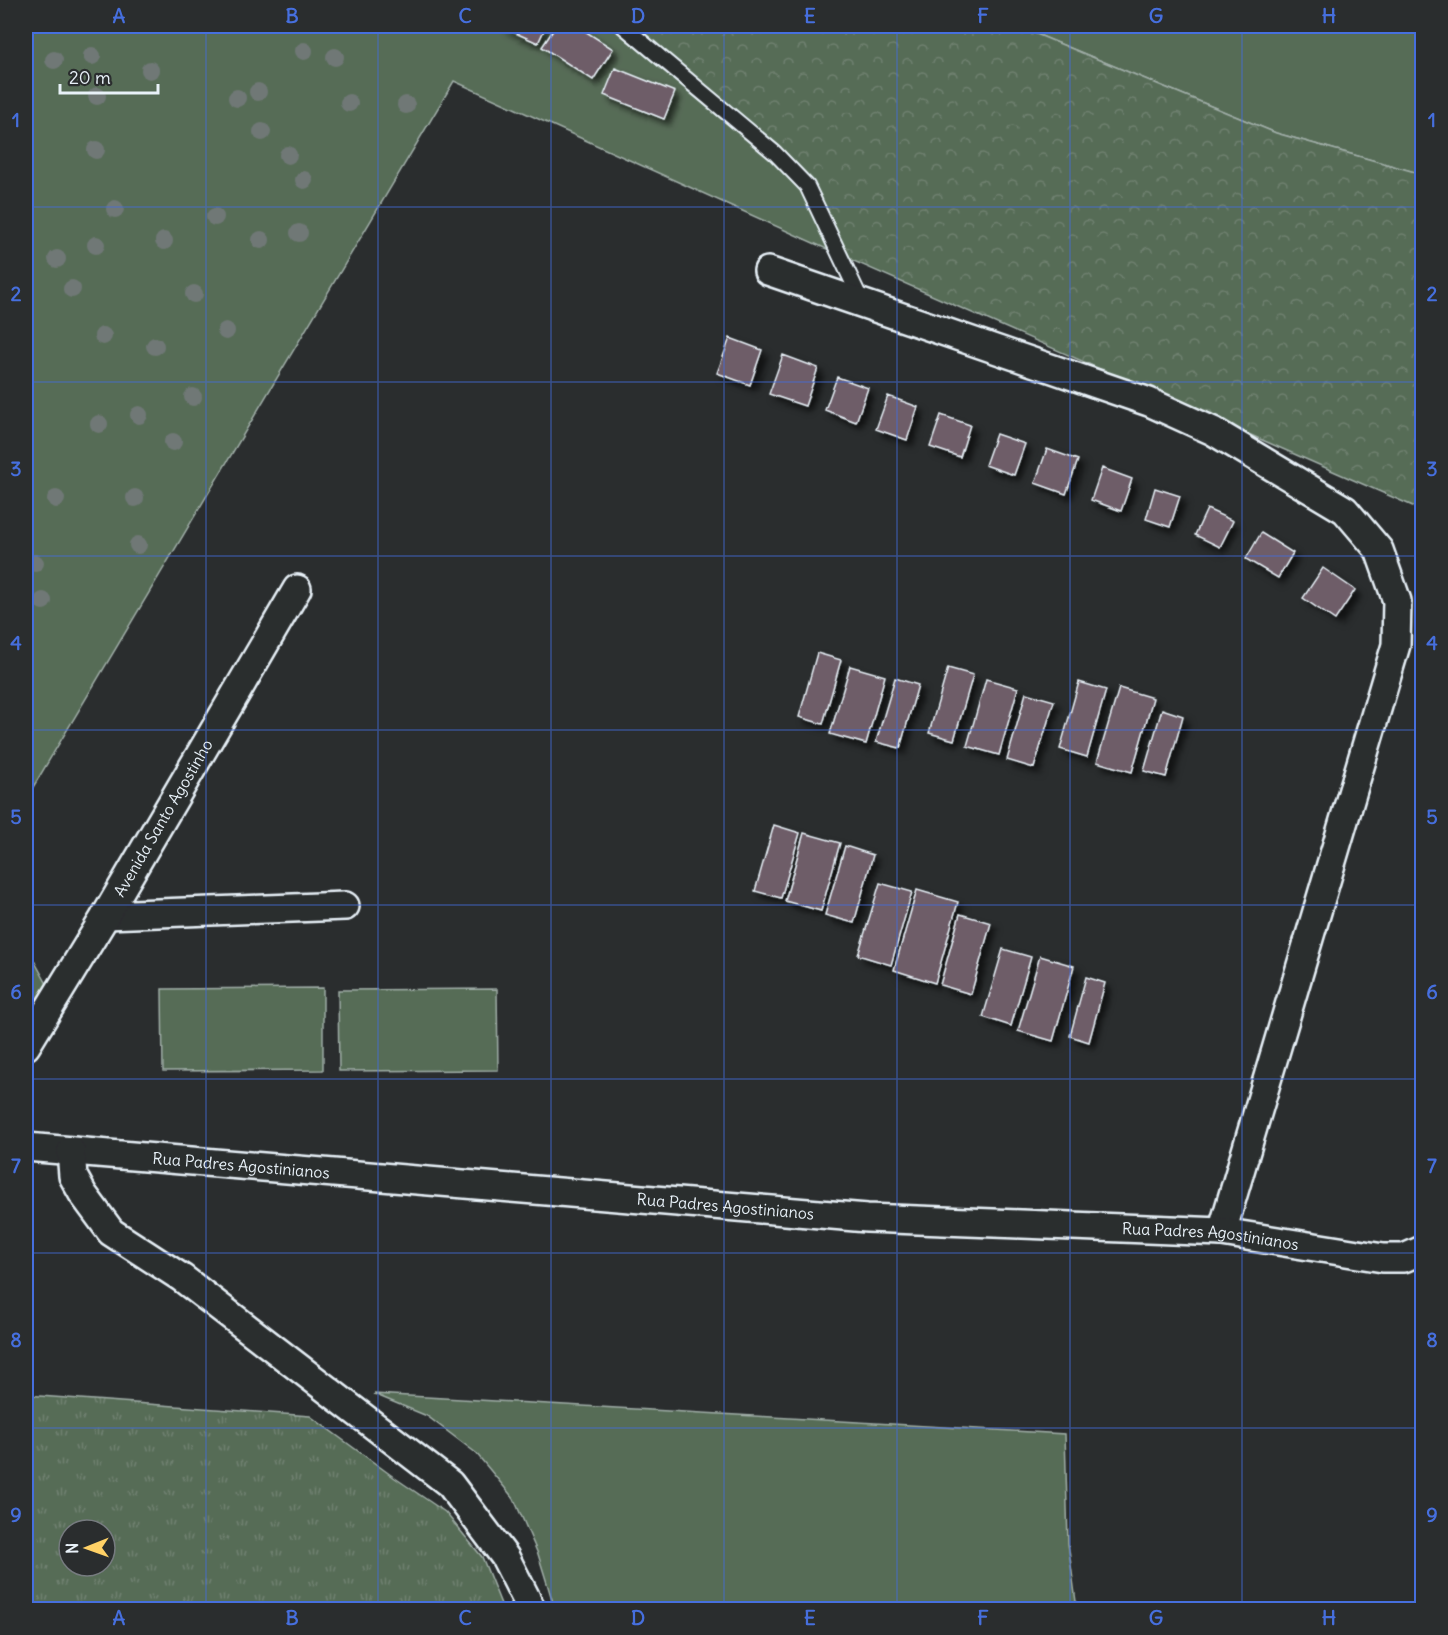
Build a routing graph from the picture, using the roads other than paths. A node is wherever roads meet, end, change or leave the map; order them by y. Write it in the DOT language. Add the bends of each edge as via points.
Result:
graph roads {
  1 [pos="623,26"];
  2 [pos="768,272"];
  3 [pos="863,304"];
  4 [pos="297,589"];
  5 [pos="345,906"];
  6 [pos="106,915"];
  7 [pos="26,1046"];
  8 [pos="26,1147"];
  9 [pos="71,1151"];
  10 [pos="1222,1232"];
  11 [pos="1422,1250"];
  12 [pos="532,1610"];
  1 -- 3 [label="lane" via="775,153 807,186"];
  2 -- 3 [label="street"];
  3 -- 10 [label="street" via="1149,402 1213,431 1345,510 1379,550 1397,602 1396,645"];
  4 -- 6 [label="street, Avenida Santo Agostinho"];
  5 -- 6 [label="street"];
  6 -- 7 [label="street, Avenida Santo Agostinho"];
  8 -- 9 [label="street, Rua Padres Agostinianos"];
  9 -- 10 [label="street, Rua Padres Agostinianos" via="867,1218"];
  9 -- 12 [label="street" via="73,1176 111,1232 182,1278 450,1484 505,1557"];
  10 -- 11 [label="street, Rua Padres Agostinianos" via="1383,1258 1404,1258"];
}
